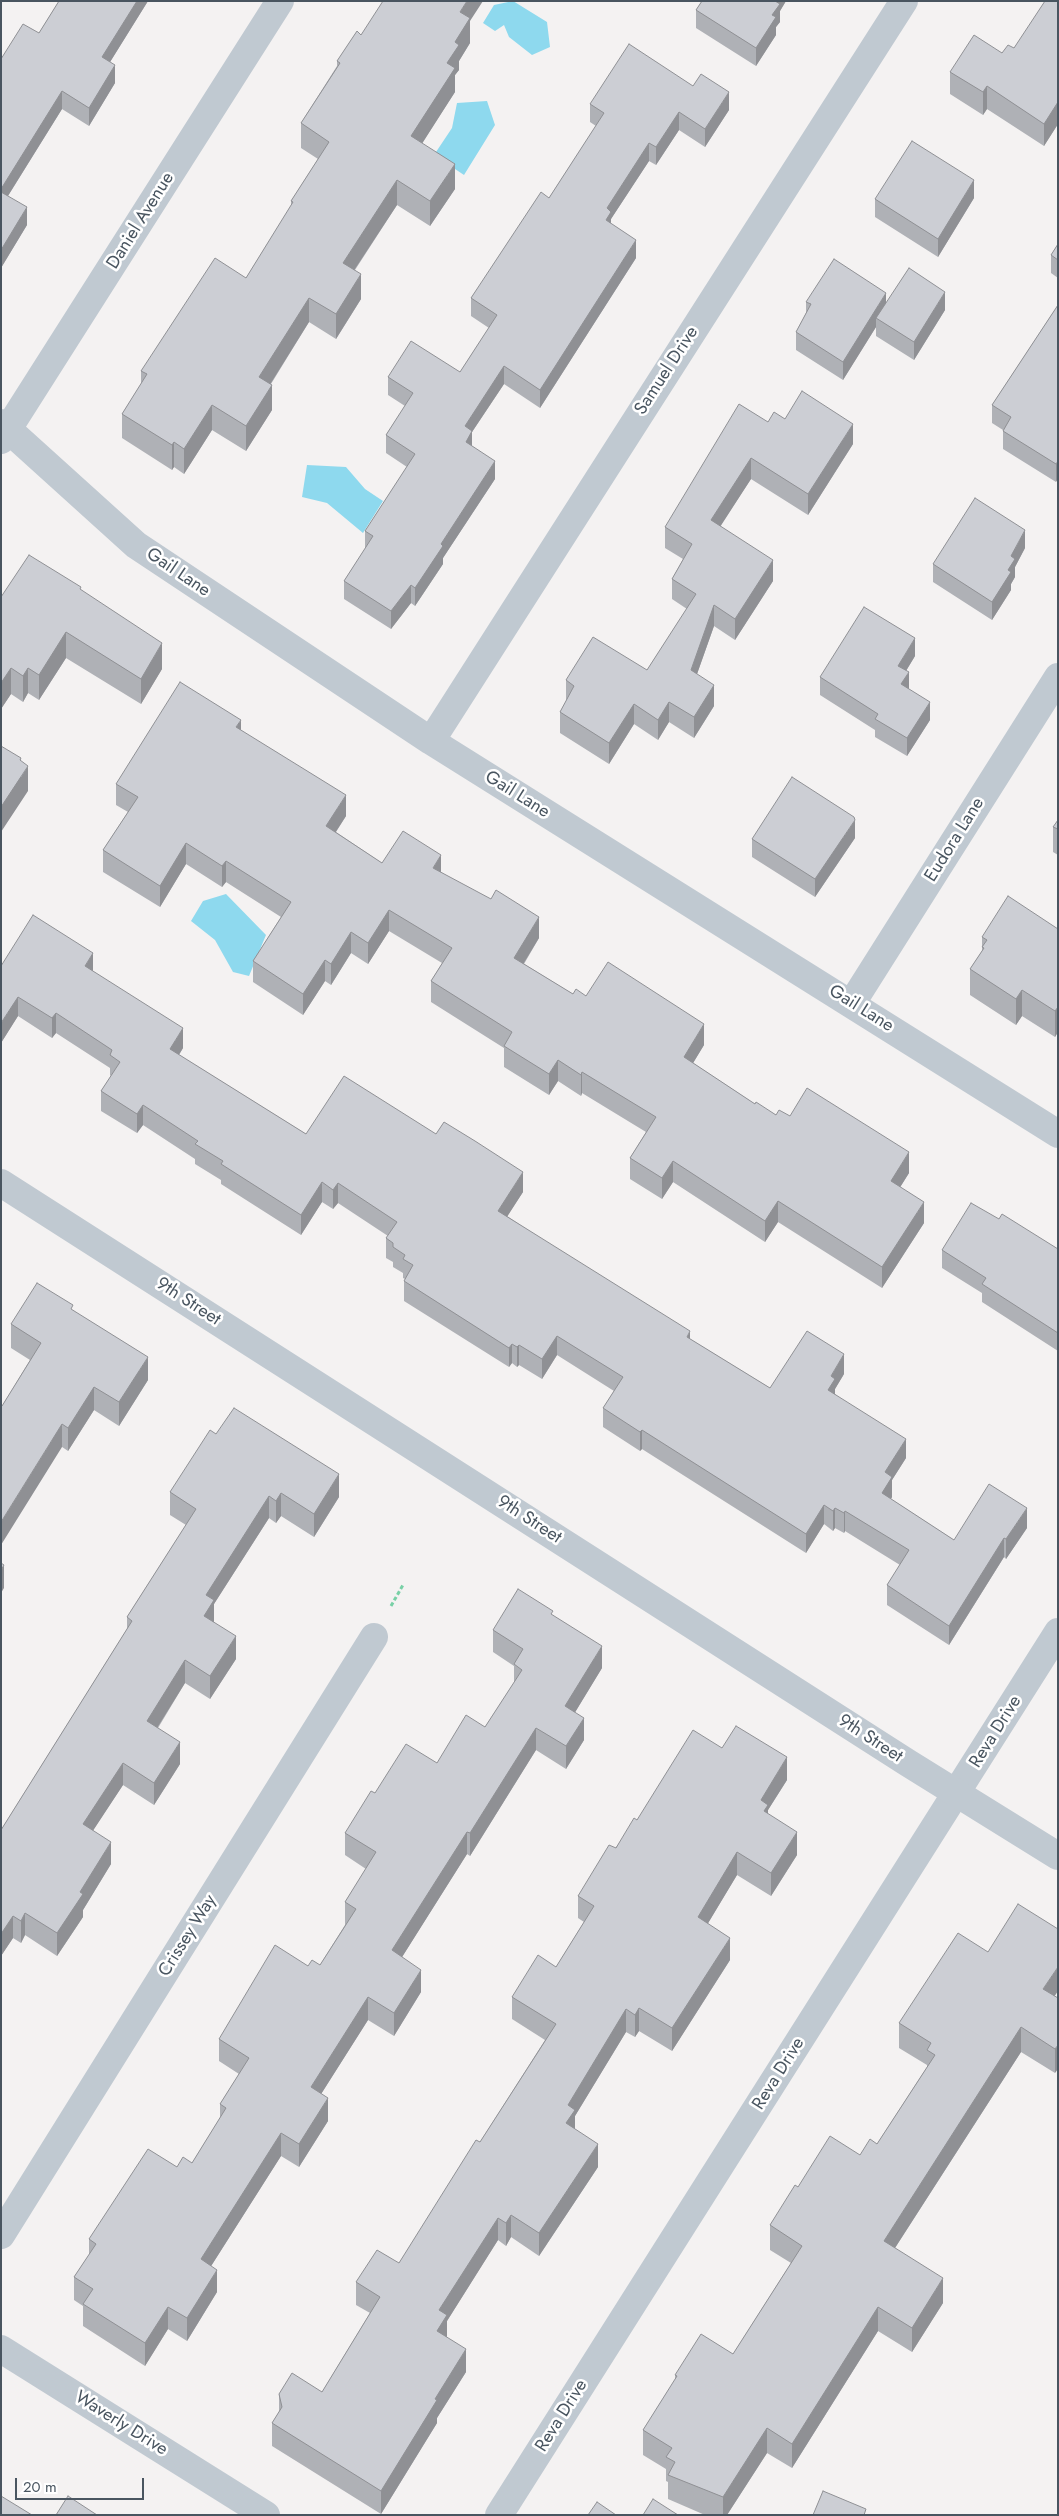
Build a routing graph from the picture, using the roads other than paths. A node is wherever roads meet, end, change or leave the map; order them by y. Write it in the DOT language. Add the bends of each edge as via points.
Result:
graph roads {
  1 [pos="280,1"];
  2 [pos="904,1"];
  3 [pos="4,430"];
  4 [pos="1058,677"];
  5 [pos="431,741"];
  6 [pos="852,1003"];
  7 [pos="1058,1134"];
  8 [pos="1,1183"];
  9 [pos="1058,1632"];
  10 [pos="374,1637"];
  11 [pos="957,1794"];
  12 [pos="1058,1856"];
  13 [pos="1,2235"];
  14 [pos="1,2349"];
  15 [pos="266,2515"];
  16 [pos="499,2515"];
  1 -- 3 [label="street, Daniel Avenue"];
  2 -- 5 [label="street, Samuel Drive"];
  3 -- 5 [label="street, Gail Lane" via="136,545"];
  4 -- 6 [label="street, Eudora Lane"];
  5 -- 6 [label="street, Gail Lane"];
  6 -- 7 [label="street, Gail Lane"];
  8 -- 11 [label="street, 9th Street"];
  9 -- 11 [label="street, Reva Drive"];
  10 -- 13 [label="street, Crissey Way"];
  11 -- 12 [label="street, 9th Street"];
  11 -- 16 [label="street, Reva Drive"];
  14 -- 15 [label="street, Waverly Drive"];
}
